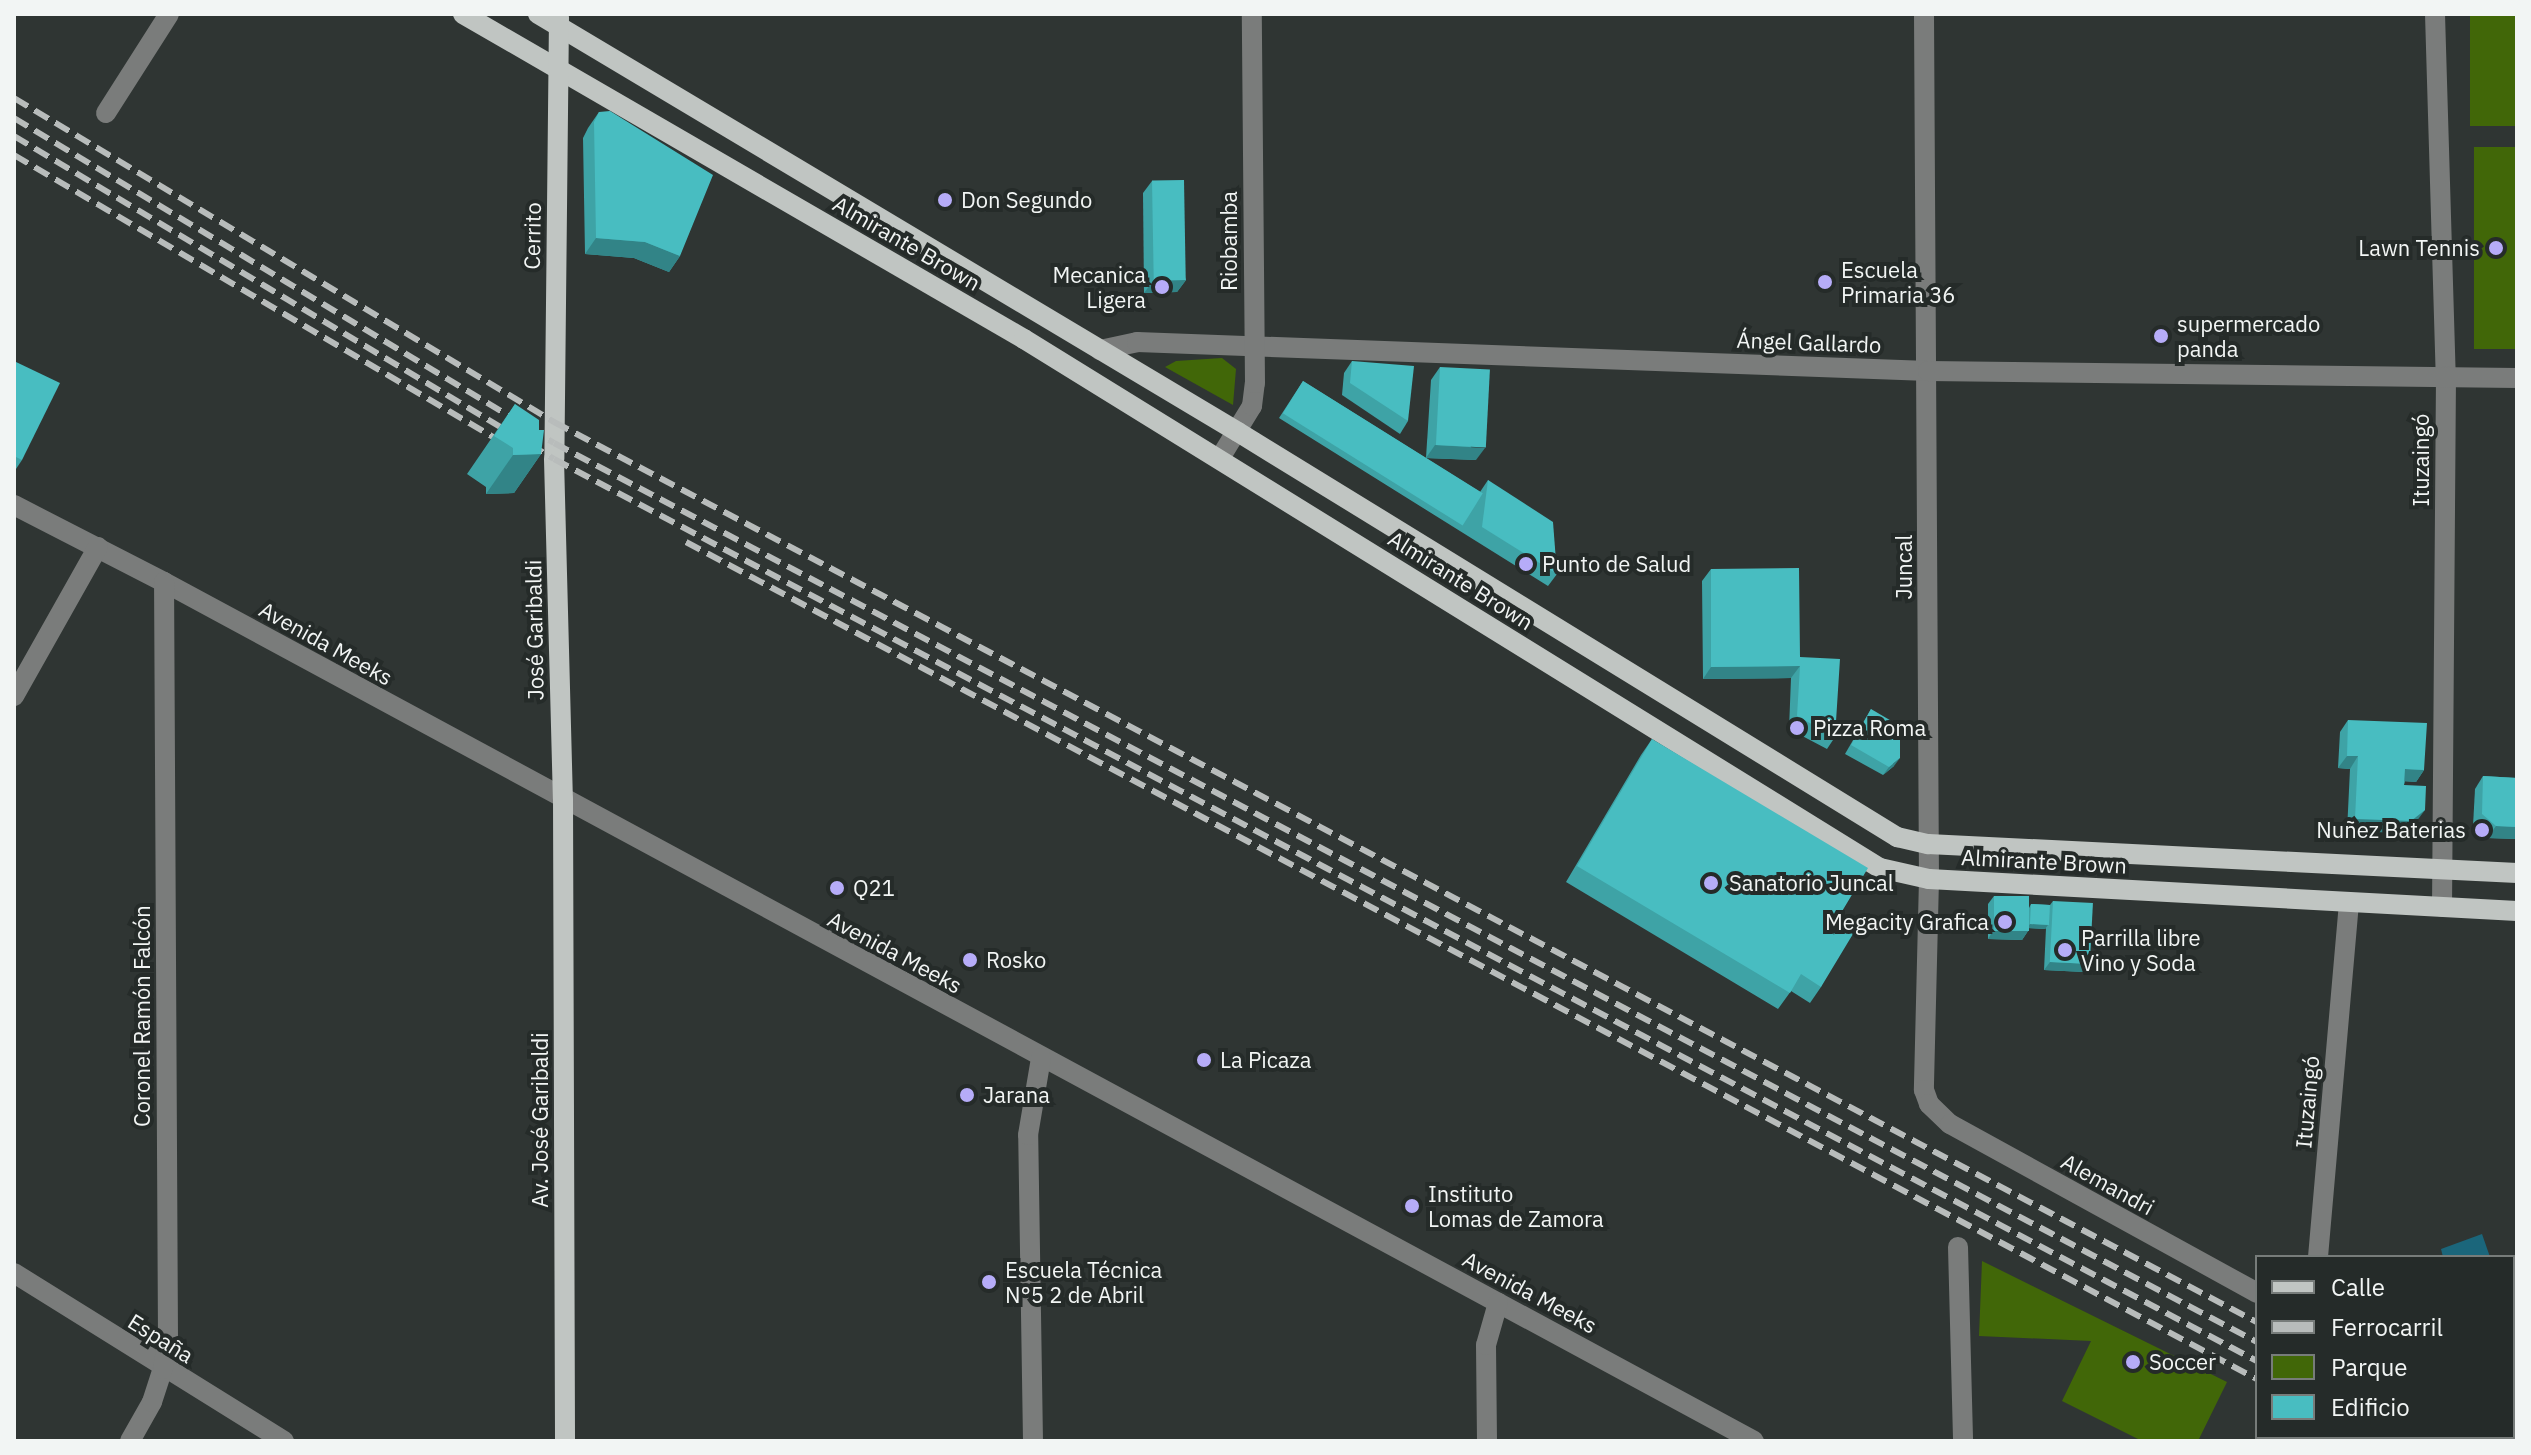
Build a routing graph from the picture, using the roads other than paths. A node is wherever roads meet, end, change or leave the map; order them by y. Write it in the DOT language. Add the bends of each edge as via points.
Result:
graph roads {
  1 [pos="169,14"];
  2 [pos="463,14"];
  3 [pos="538,14"];
  4 [pos="1252,14"];
  5 [pos="1924,14"];
  6 [pos="2435,14"];
  7 [pos="559,20"];
  8 [pos="559,69"];
  9 [pos="106,113"];
  10 [pos="1253,346"];
  11 [pos="1100,350"];
  12 [pos="1928,371"];
  13 [pos="2446,376"];
  14 [pos="2517,378"];
  15 [pos="1238,432"];
  16 [pos="1220,458"];
  17 [pos="554,459"];
  18 [pos="14,505"];
  19 [pos="98,547"];
  20 [pos="164,582"];
  21 [pos="14,696"];
  22 [pos="563,799"];
  23 [pos="1928,844"];
  24 [pos="2442,869"];
  25 [pos="2517,873"];
  26 [pos="1929,879"];
  27 [pos="2349,903"];
  28 [pos="2442,907"];
  29 [pos="2517,911"];
  30 [pos="1041,1058"];
  31 [pos="1938,1115"];
  32 [pos="1958,1247"];
  33 [pos="2318,1255"];
  34 [pos="14,1273"];
  35 [pos="2255,1292"];
  36 [pos="1498,1303"];
  37 [pos="163,1369"];
  38 [pos="130,1441"];
  39 [pos="284,1441"];
  40 [pos="565,1441"];
  41 [pos="1033,1441"];
  42 [pos="1487,1441"];
  43 [pos="1754,1441"];
  44 [pos="1963,1441"];
  1 -- 9 [label="street"];
  2 -- 8 [label="main road, Almirante Brown"];
  3 -- 7 [label="main road, Almirante Brown"];
  4 -- 10 [label="street, Riobamba"];
  5 -- 12 [label="street, Juncal"];
  6 -- 13 [label="street, Ituzaingó"];
  7 -- 8 [label="main road, Cerrito"];
  7 -- 11 [label="main road, Almirante Brown"];
  8 -- 16 [label="main road, Almirante Brown"];
  8 -- 17 [label="main road, Cerrito"];
  10 -- 11 [label="street, Ángel Gallardo" via="1137,342"];
  10 -- 12 [label="street, Ángel Gallardo"];
  10 -- 15 [label="street, Riobamba" via="1252,406"];
  11 -- 15 [label="main road, Almirante Brown"];
  12 -- 13 [label="street, Ángel Gallardo"];
  12 -- 23 [label="street, Juncal"];
  13 -- 14 [label="street, Ángel Gallardo"];
  13 -- 24 [label="street, Ituzaingó"];
  15 -- 16 [label="street, Riobamba"];
  15 -- 23 [label="main road, Almirante Brown" via="1880,828"];
  16 -- 26 [label="main road, Almirante Brown" via="1880,868"];
  17 -- 22 [label="main road, José Garibaldi"];
  18 -- 19 [label="street, Avenida Meeks"];
  19 -- 20 [label="street, Avenida Meeks"];
  19 -- 21 [label="street"];
  20 -- 22 [label="street, Avenida Meeks"];
  20 -- 37 [label="street, Coronel Ramón Falcón" via="168,1339"];
  22 -- 30 [label="street, Avenida Meeks"];
  22 -- 40 [label="main road, Av. José Garibaldi"];
  23 -- 24 [label="main road, Almirante Brown"];
  23 -- 26 [label="street, Juncal"];
  24 -- 25 [label="main road, Almirante Brown"];
  24 -- 28 [label="street, Ituzaingó"];
  26 -- 27 [label="main road, Almirante Brown"];
  26 -- 31 [label="street, Juncal" via="1924,1090"];
  27 -- 28 [label="main road, Almirante Brown"];
  27 -- 33 [label="street, Ituzaingó"];
  28 -- 29 [label="main road, Almirante Brown"];
  30 -- 36 [label="street, Avenida Meeks"];
  30 -- 41 [label="street" via="1028,1135"];
  31 -- 35 [label="street, Alemandri"];
  32 -- 44 [label="street"];
  34 -- 37 [label="street, España"];
  36 -- 42 [label="street" via="1486,1345"];
  36 -- 43 [label="street, Avenida Meeks"];
  37 -- 38 [label="street, Coronel Ramón Falcón"];
  37 -- 39 [label="street, España"];
}
